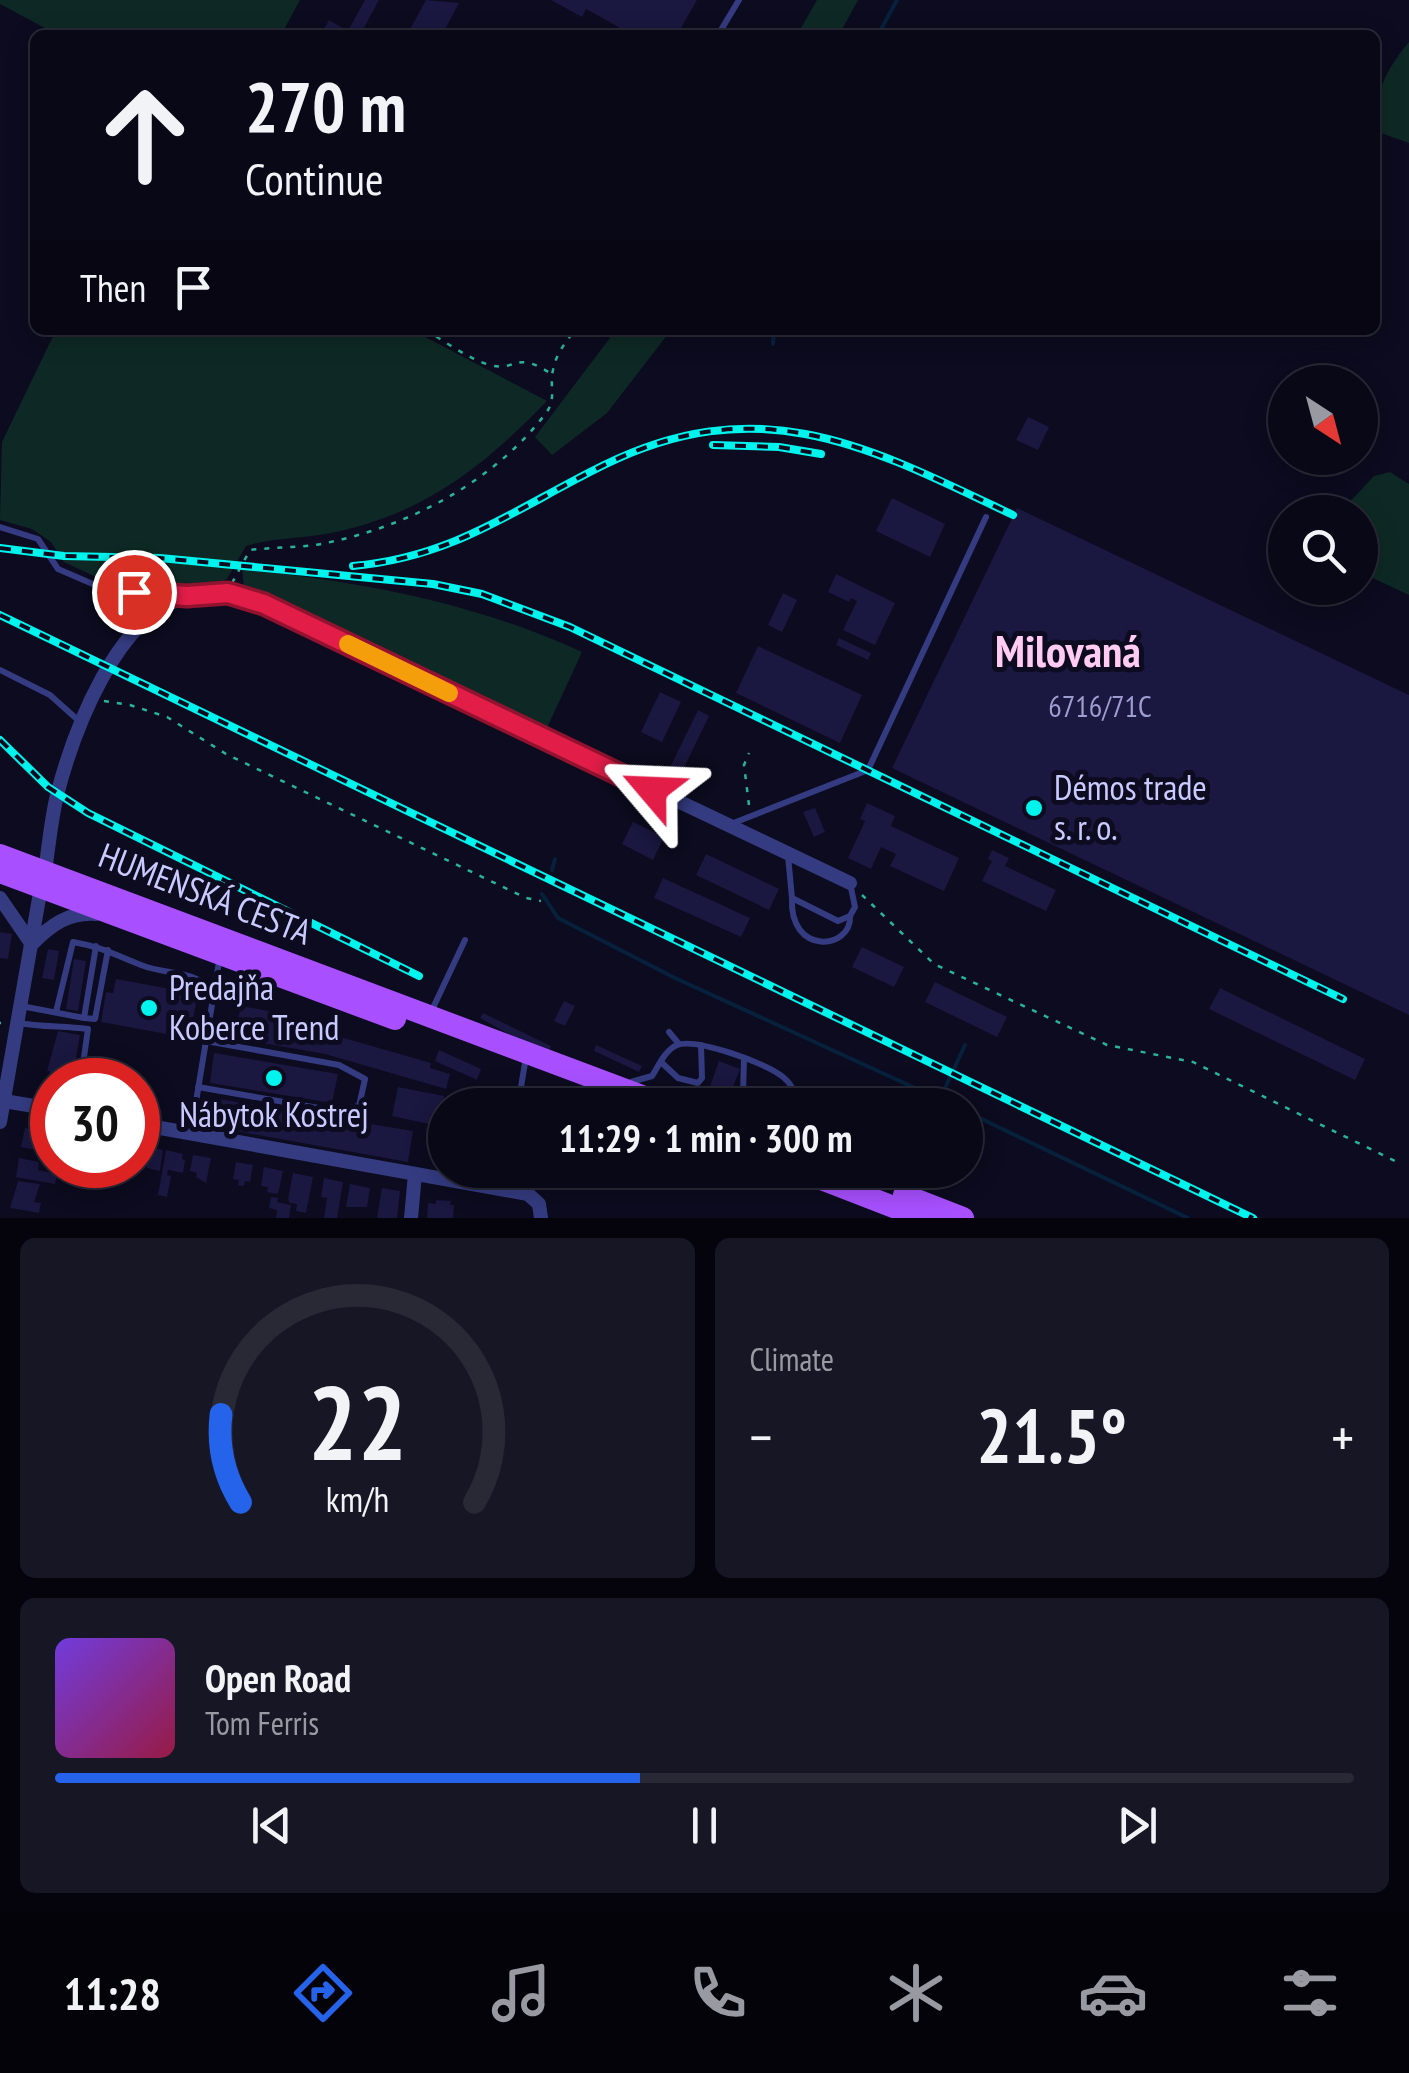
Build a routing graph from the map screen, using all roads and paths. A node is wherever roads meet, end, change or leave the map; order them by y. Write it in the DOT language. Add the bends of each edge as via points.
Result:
graph roads {
  1 [pos="739,0"];
  2 [pos="721,30"];
  3 [pos="435,335"];
  4 [pos="570,335"];
  5 [pos="551,374"];
  6 [pos="986,517"];
  7 [pos="0,527"];
  8 [pos="102,588"];
  9 [pos="228,593"];
  10 [pos="187,596"];
  11 [pos="128,638"];
  12 [pos="0,670"];
  13 [pos="92,700"];
  14 [pos="80,721"];
  15 [pos="749,752"];
  16 [pos="750,816"];
  17 [pos="725,826"];
  18 [pos="0,854"];
  19 [pos="788,855"];
  20 [pos="0,872"];
  21 [pos="43,879"];
  22 [pos="850,883"];
  23 [pos="0,898"];
  24 [pos="792,898"];
  25 [pos="541,901"];
  26 [pos="850,916"];
  27 [pos="128,920"];
  28 [pos="465,940"];
  29 [pos="32,944"];
  30 [pos="96,946"];
  31 [pos="108,950"];
  32 [pos="220,956"];
  33 [pos="214,991"];
  34 [pos="56,1012"];
  35 [pos="9,1017"];
  36 [pos="84,1018"];
  37 [pos="426,1023"];
  38 [pos="669,1032"];
  39 [pos="206,1041"];
  40 [pos="679,1044"];
  41 [pos="701,1046"];
  42 [pos="84,1058"];
  43 [pos="744,1058"];
  44 [pos="526,1060"];
  45 [pos="661,1062"];
  46 [pos="607,1083"];
  47 [pos="198,1087"];
  48 [pos="521,1088"];
  49 [pos="588,1088"];
  50 [pos="620,1088"];
  51 [pos="744,1088"];
  52 [pos="792,1088"];
  53 [pos="4,1100"];
  54 [pos="30,1105"];
  55 [pos="0,1122"];
  56 [pos="160,1128"];
  57 [pos="190,1134"];
  58 [pos="1401,1164"];
  59 [pos="415,1174"];
  60 [pos="428,1176"];
  61 [pos="496,1188"];
  62 [pos="844,1188"];
  63 [pos="888,1188"];
  64 [pos="411,1218"];
  65 [pos="541,1218"];
  66 [pos="922,1218"];
  67 [pos="964,1218"];
  1 -- 2 [label="lane"];
  3 -- 5 [label="path" via="484,363 521,360"];
  4 -- 5 [label="path"];
  5 -- 9 [label="path" via="549,410 484,474 435,505 373,531 322,544 250,550"];
  6 -- 16 [label="lane" via="868,770"];
  7 -- 8 [label="lane" via="38,539 58,569"];
  8 -- 10 [label="lane"];
  8 -- 11 [label="lane"];
  9 -- 10 [label="street"];
  9 -- 17 [label="street" via="264,604"];
  10 -- 11 [label="street" via="146,618"];
  11 -- 13 [label="street"];
  12 -- 14 [label="lane" via="50,695"];
  13 -- 14 [label="street"];
  13 -- 25 [label="path" via="166,717 226,754"];
  14 -- 21 [label="street" via="57,794"];
  15 -- 16 [label="path" via="744,766"];
  16 -- 17 [label="lane"];
  17 -- 19 [label="street"];
  18 -- 21 [label="main road, HUMENSKÁ CESTA"];
  19 -- 22 [label="street"];
  19 -- 24 [label="lane"];
  20 -- 21 [label="main road, HUMENSKÁ CESTA"];
  21 -- 27 [label="main road, HUMENSKÁ CESTA"];
  21 -- 29 [label="street"];
  21 -- 37 [label="main road, HUMENSKÁ CESTA"];
  22 -- 26 [label="lane" via="856,907"];
  22 -- 58 [label="path" via="934,964 1107,1045 1193,1062"];
  23 -- 29 [label="street"];
  24 -- 26 [label="lane" via="838,921"];
  24 -- 26 [label="lane" via="797,930 820,942 845,934"];
  27 -- 29 [label="street" via="82,913 63,918"];
  27 -- 32 [label="main road, HUMENSKÁ CESTA"];
  28 -- 37 [label="lane"];
  29 -- 35 [label="street"];
  30 -- 31 [label="lane"];
  30 -- 34 [label="lane" via="73,942"];
  30 -- 36 [label="lane"];
  31 -- 33 [label="lane" via="142,966 199,976"];
  31 -- 36 [label="lane" via="95,1019"];
  32 -- 33 [label="lane"];
  32 -- 37 [label="main road, HUMENSKÁ CESTA"];
  33 -- 39 [label="lane"];
  34 -- 35 [label="lane"];
  34 -- 36 [label="lane"];
  35 -- 42 [label="lane" via="46,1028 88,1029"];
  35 -- 53 [label="street"];
  37 -- 44 [label="main road, HUMENSKÁ CESTA"];
  38 -- 40 [label="lane"];
  39 -- 47 [label="lane"];
  39 -- 47 [label="lane" via="339,1066 365,1079 359,1106 336,1110"];
  40 -- 41 [label="lane"];
  40 -- 45 [label="lane"];
  41 -- 43 [label="lane"];
  41 -- 45 [label="lane" via="698,1084 678,1078"];
  43 -- 51 [label="lane"];
  43 -- 52 [label="lane" via="765,1065"];
  44 -- 46 [label="main road, HUMENSKÁ CESTA"];
  44 -- 48 [label="lane"];
  44 -- 49 [label="main road, HUMENSKÁ CESTA"];
  45 -- 46 [label="lane" via="640,1082"];
  46 -- 50 [label="main road, HUMENSKÁ CESTA"];
  47 -- 57 [label="lane"];
  53 -- 54 [label="street"];
  53 -- 55 [label="street"];
  56 -- 57 [label="street"];
  57 -- 59 [label="street"];
  59 -- 60 [label="street"];
  59 -- 64 [label="street"];
  61 -- 65 [label="street" via="534,1198"];
  62 -- 66 [label="main road"];
  63 -- 67 [label="main road"];
}
